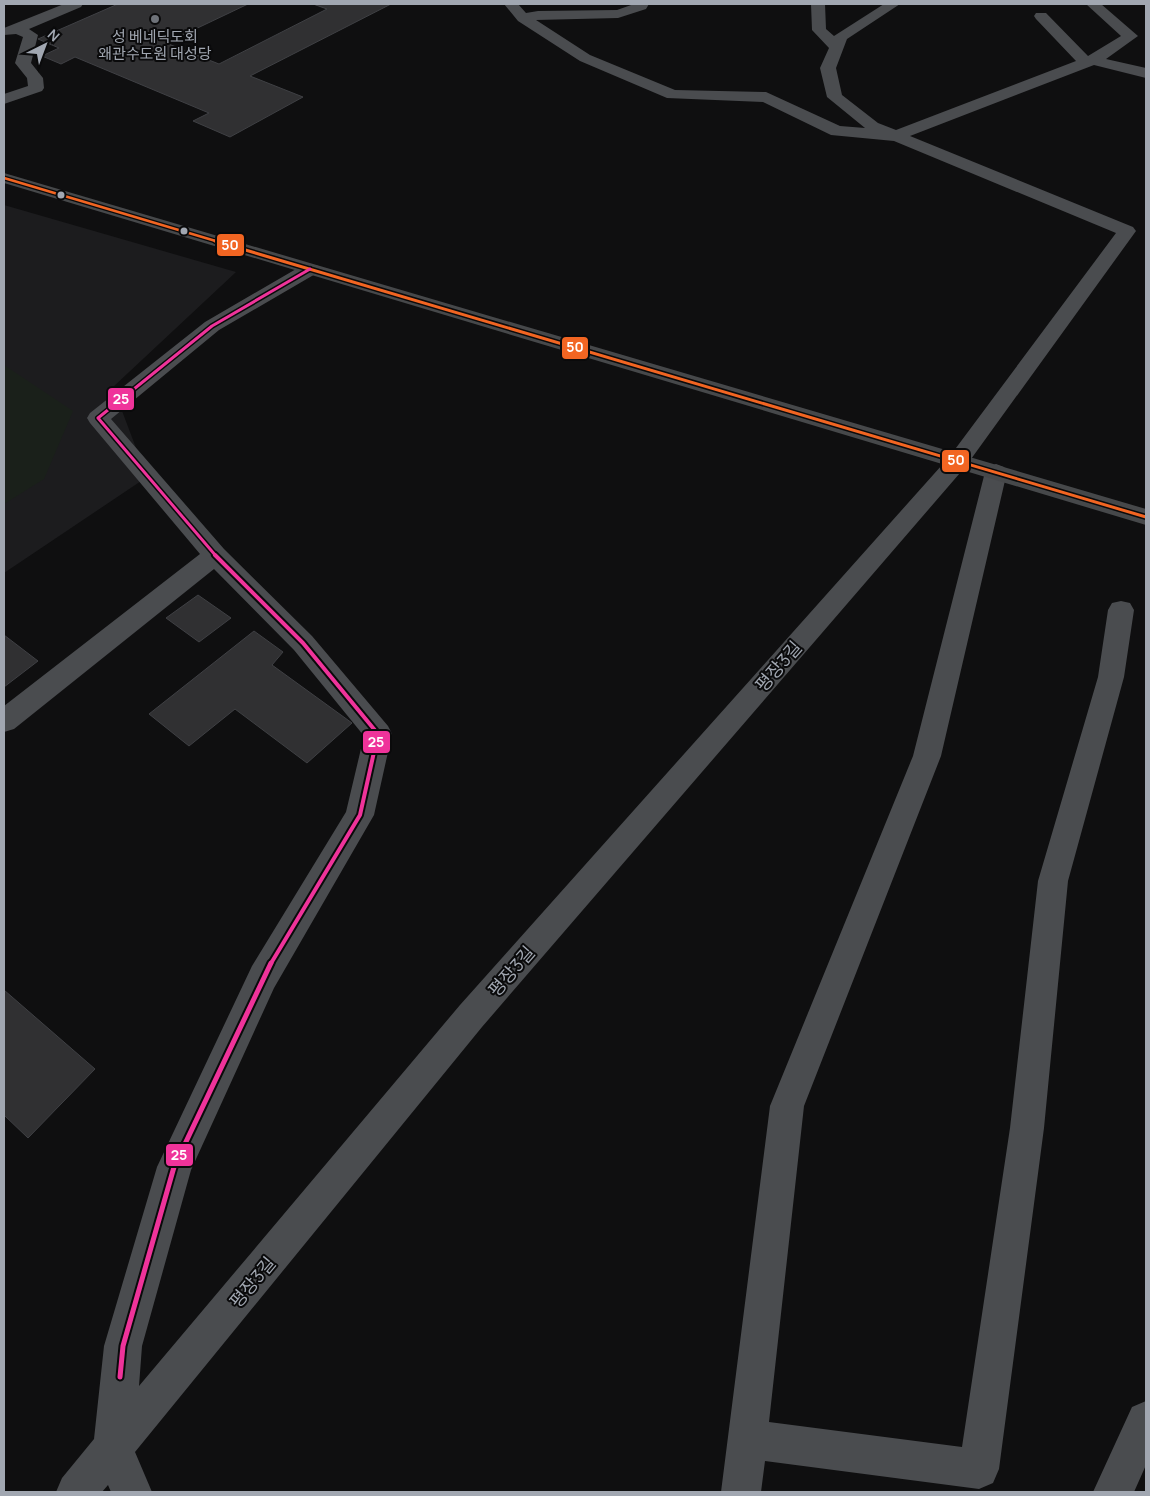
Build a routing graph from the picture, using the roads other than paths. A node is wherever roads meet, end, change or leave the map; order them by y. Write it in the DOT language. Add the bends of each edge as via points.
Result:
graph roads {
  1 [pos="76,4"];
  2 [pos="511,4"];
  3 [pos="642,4"];
  4 [pos="818,4"];
  5 [pos="893,4"];
  6 [pos="1093,4"];
  7 [pos="1041,16"];
  8 [pos="523,18"];
  9 [pos="10,31"];
  10 [pos="837,47"];
  11 [pos="1090,62"];
  12 [pos="1146,73"];
  13 [pos="4,98"];
  14 [pos="895,136"];
  15 [pos="4,178"];
  16 [pos="310,269"];
  17 [pos="958,461"];
  18 [pos="996,472"];
  19 [pos="1146,517"];
  20 [pos="215,555"];
  21 [pos="1121,610"];
  22 [pos="4,721"];
  23 [pos="1146,1421"];
  24 [pos="747,1439"];
  25 [pos="114,1449"];
  26 [pos="76,1492"];
  27 [pos="132,1492"];
  28 [pos="741,1492"];
  29 [pos="1113,1492"];
  1 -- 9 [label="street"];
  2 -- 8 [label="street"];
  3 -- 8 [label="street" via="618,14"];
  4 -- 10 [label="street" via="819,30"];
  5 -- 10 [label="street" via="841,37"];
  6 -- 11 [label="street" via="1130,36"];
  7 -- 11 [label="street"];
  8 -- 14 [label="street" via="585,58 674,95 766,97 837,131"];
  9 -- 13 [label="street" via="30,35 23,63 35,78 36,88"];
  10 -- 14 [label="street" via="828,68 835,97 872,126"];
  11 -- 12 [label="street"];
  11 -- 14 [label="street"];
  14 -- 17 [label="street, 평장3길" via="1127,231"];
  15 -- 16 [label="main road"];
  16 -- 17 [label="main road"];
  16 -- 20 [label="street" via="212,326 98,418"];
  17 -- 18 [label="main road"];
  17 -- 25 [label="street, 평장3길" via="471,1016"];
  18 -- 19 [label="main road"];
  18 -- 24 [label="street" via="927,756 787,1106"];
  20 -- 22 [label="street"];
  20 -- 25 [label="street" via="303,643 378,734 360,815 263,977 174,1167 123,1346"];
  21 -- 24 [label="street" via="1111,677 1053,881 1027,1128 979,1469"];
  23 -- 29 [label="street"];
  24 -- 28 [label="street"];
  25 -- 26 [label="street, 평장3길"];
  25 -- 27 [label="street"];
}
